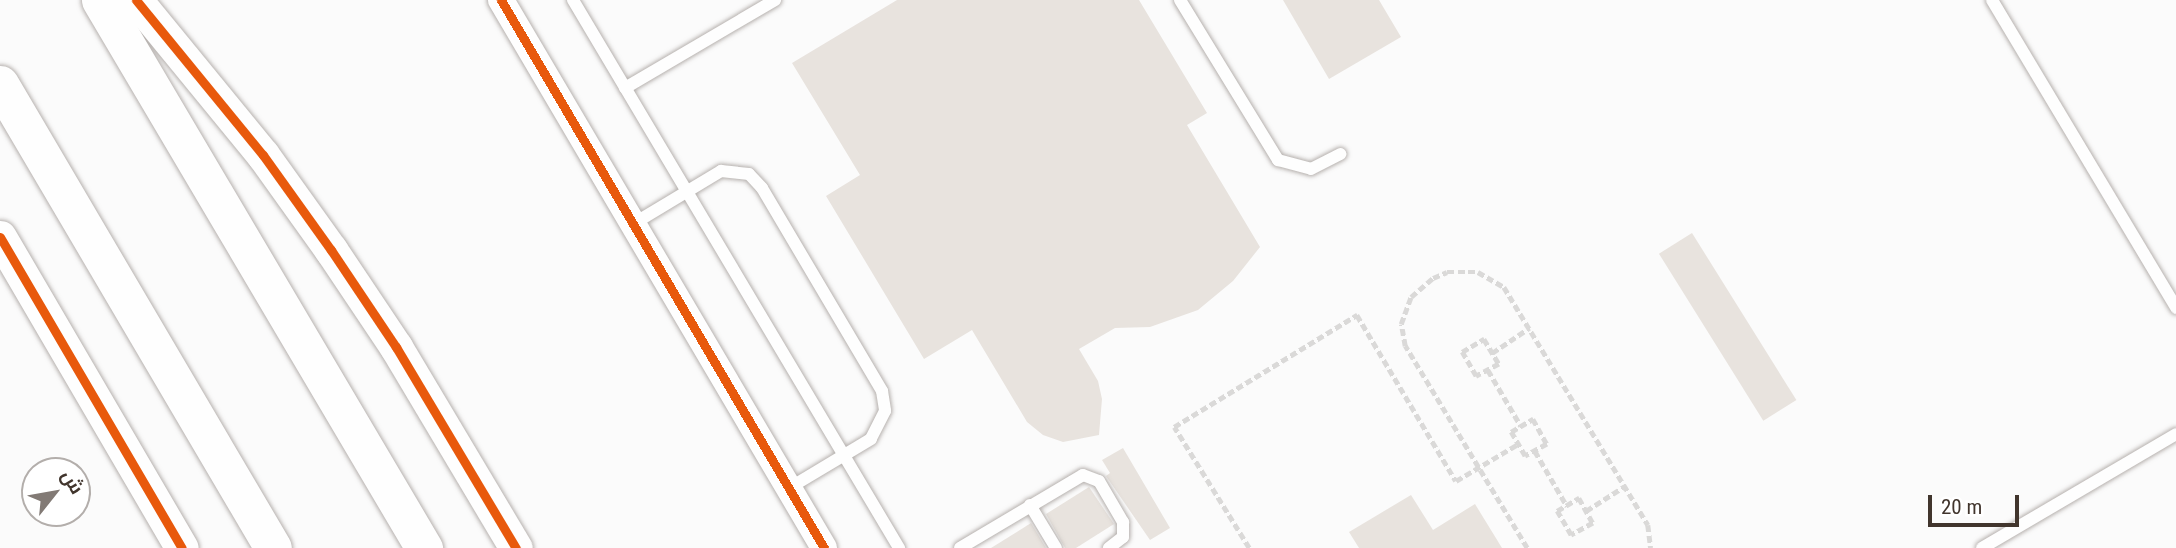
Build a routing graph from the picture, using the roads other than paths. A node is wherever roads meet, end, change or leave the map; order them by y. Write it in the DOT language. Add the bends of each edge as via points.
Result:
graph roads {
  1 [pos="100,0"];
  2 [pos="136,0"];
  3 [pos="501,0"];
  4 [pos="573,0"];
  5 [pos="775,0"];
  6 [pos="1180,0"];
  7 [pos="1992,0"];
  8 [pos="0,84"];
  9 [pos="625,88"];
  10 [pos="1340,154"];
  11 [pos="687,191"];
  12 [pos="633,224"];
  13 [pos="0,237"];
  14 [pos="2176,308"];
  15 [pos="2176,434"];
  16 [pos="844,456"];
  17 [pos="789,488"];
  18 [pos="1030,505"];
  19 [pos="182,548"];
  20 [pos="273,548"];
  21 [pos="424,548"];
  22 [pos="516,548"];
  23 [pos="824,548"];
  24 [pos="899,548"];
  25 [pos="960,548"];
  26 [pos="1056,548"];
  27 [pos="1110,548"];
  28 [pos="1982,548"];
  1 -- 21 [label="main road"];
  2 -- 22 [label="street" via="255,144 331,250 396,347"];
  3 -- 12 [label="street"];
  4 -- 9 [label="lane"];
  5 -- 9 [label="lane"];
  6 -- 10 [label="lane" via="1278,160 1311,169"];
  7 -- 14 [label="lane"];
  8 -- 20 [label="main road"];
  9 -- 11 [label="lane"];
  11 -- 12 [label="lane"];
  11 -- 16 [label="lane"];
  11 -- 16 [label="lane" via="730,170 757,180 870,370 885,401 883,422 871,439"];
  12 -- 17 [label="street"];
  13 -- 19 [label="street"];
  15 -- 28 [label="lane"];
  16 -- 17 [label="lane"];
  16 -- 24 [label="lane"];
  17 -- 23 [label="street"];
  18 -- 25 [label="lane"];
  18 -- 26 [label="lane"];
  18 -- 27 [label="lane" via="1077,476 1094,478 1124,527 1123,537"];
}
